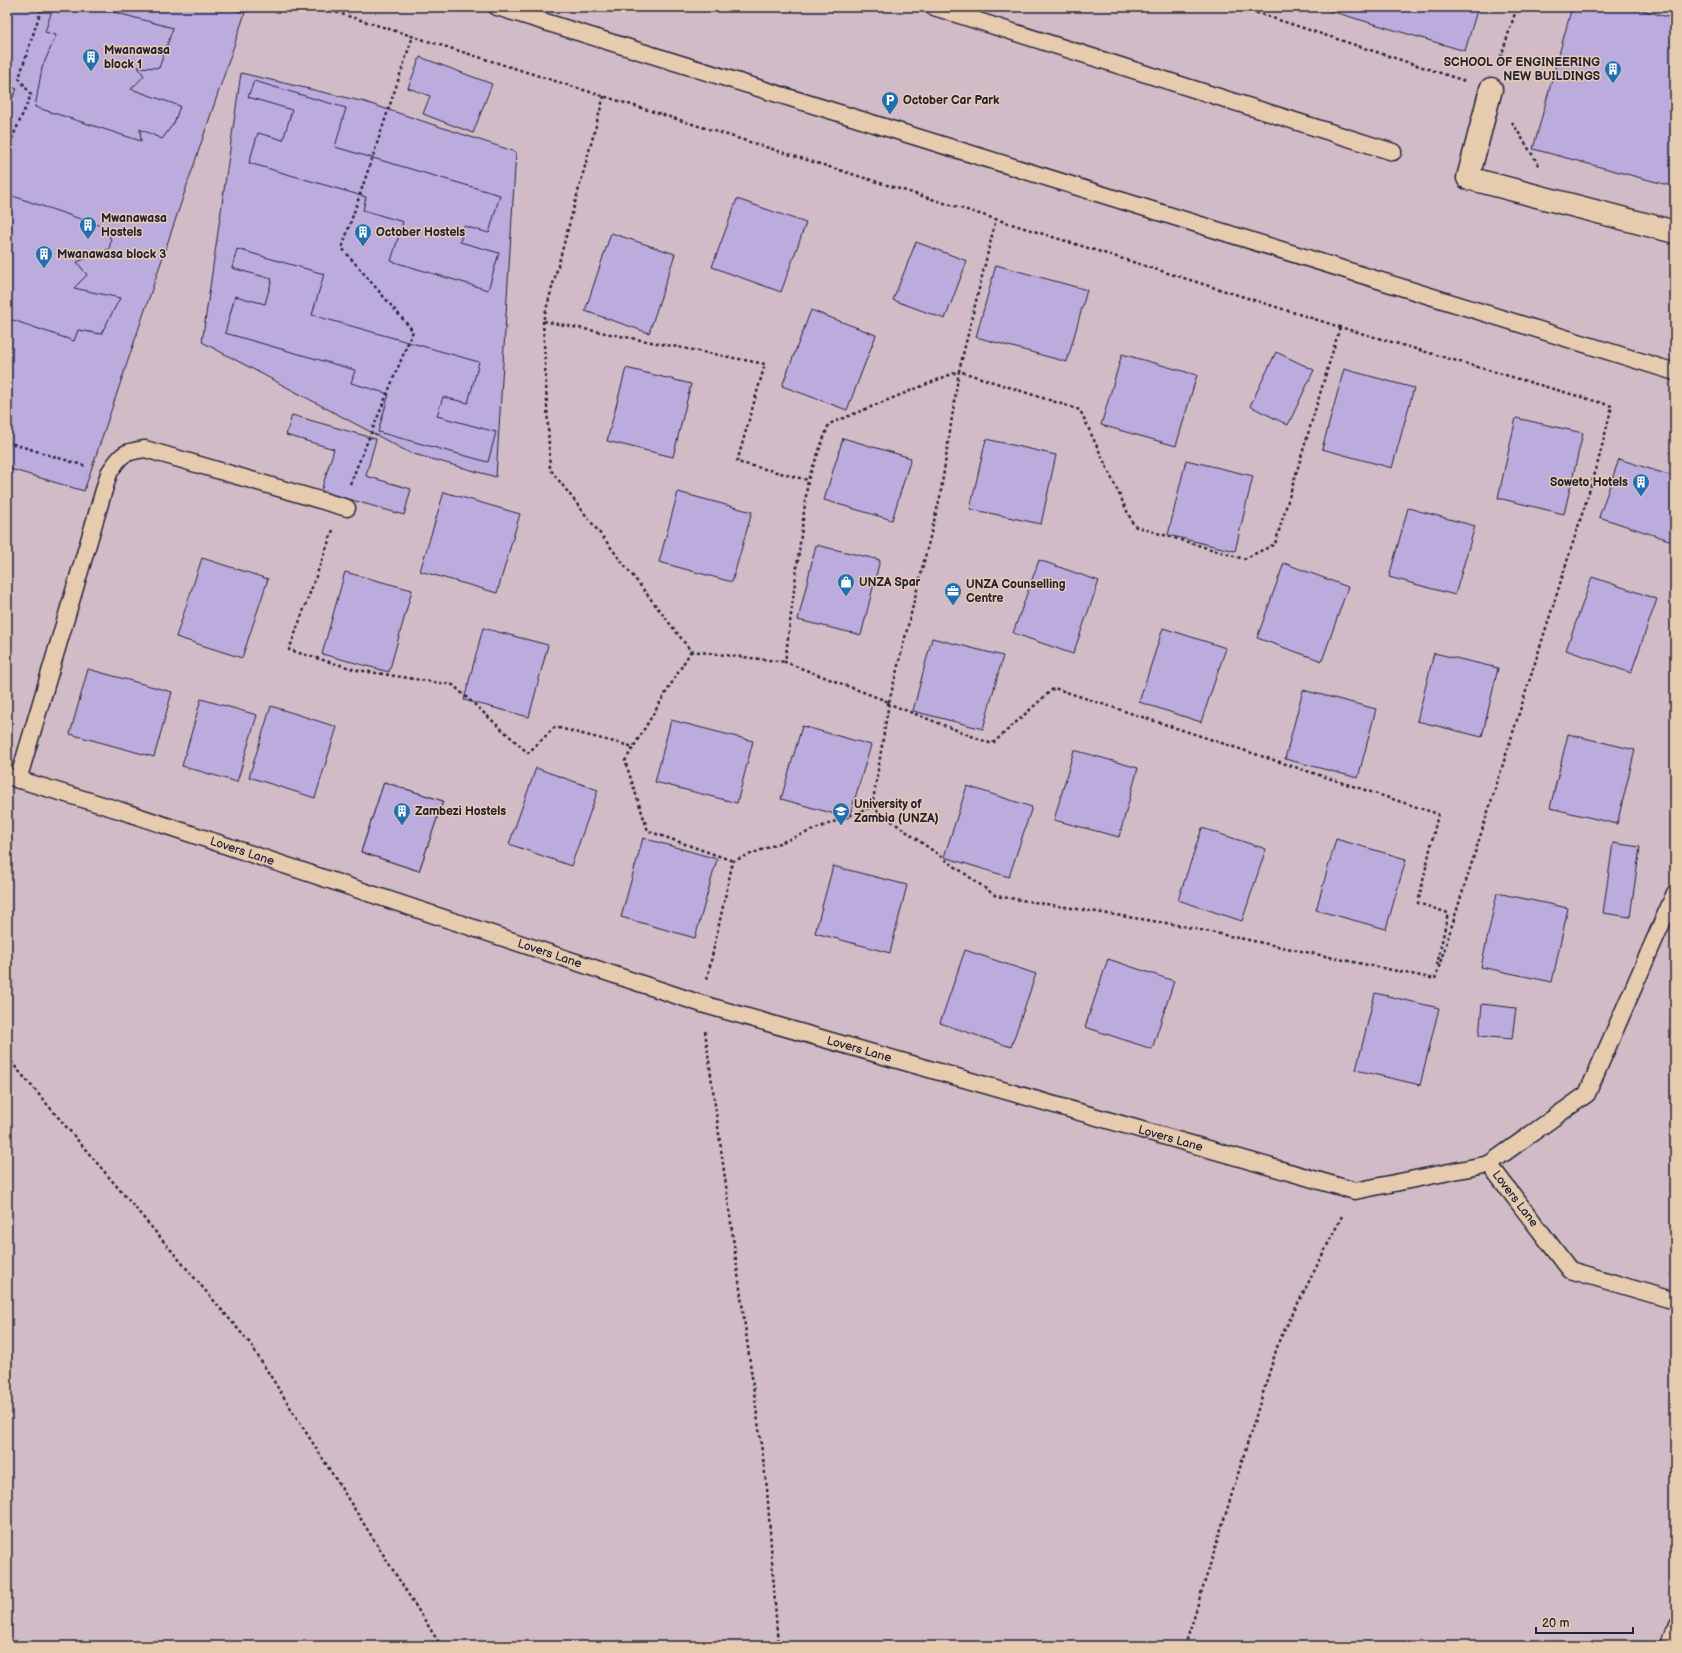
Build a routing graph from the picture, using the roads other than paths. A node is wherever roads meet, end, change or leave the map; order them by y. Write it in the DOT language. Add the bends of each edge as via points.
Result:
graph roads {
  1 [pos="497,7"];
  2 [pos="934,7"];
  3 [pos="1491,89"];
  4 [pos="1393,152"];
  5 [pos="1675,232"];
  6 [pos="1675,372"];
  7 [pos="344,507"];
  8 [pos="13,778"];
  9 [pos="1675,894"];
  10 [pos="1489,1164"];
  11 [pos="1675,1302"];
  12 [pos="1675,1625"];
  13 [pos="1668,1646"];
  1 -- 6 [label="lane"];
  2 -- 4 [label="lane"];
  3 -- 5 [label="street" via="1468,178"];
  7 -- 8 [label="lane" via="145,449 129,451 119,458 109,473"];
  8 -- 10 [label="lane, Lovers Lane" via="119,810 702,1004 1355,1191"];
  9 -- 10 [label="lane" via="1587,1094"];
  10 -- 11 [label="lane, Lovers Lane" via="1570,1270"];
  12 -- 13 [label="lane"];
}
